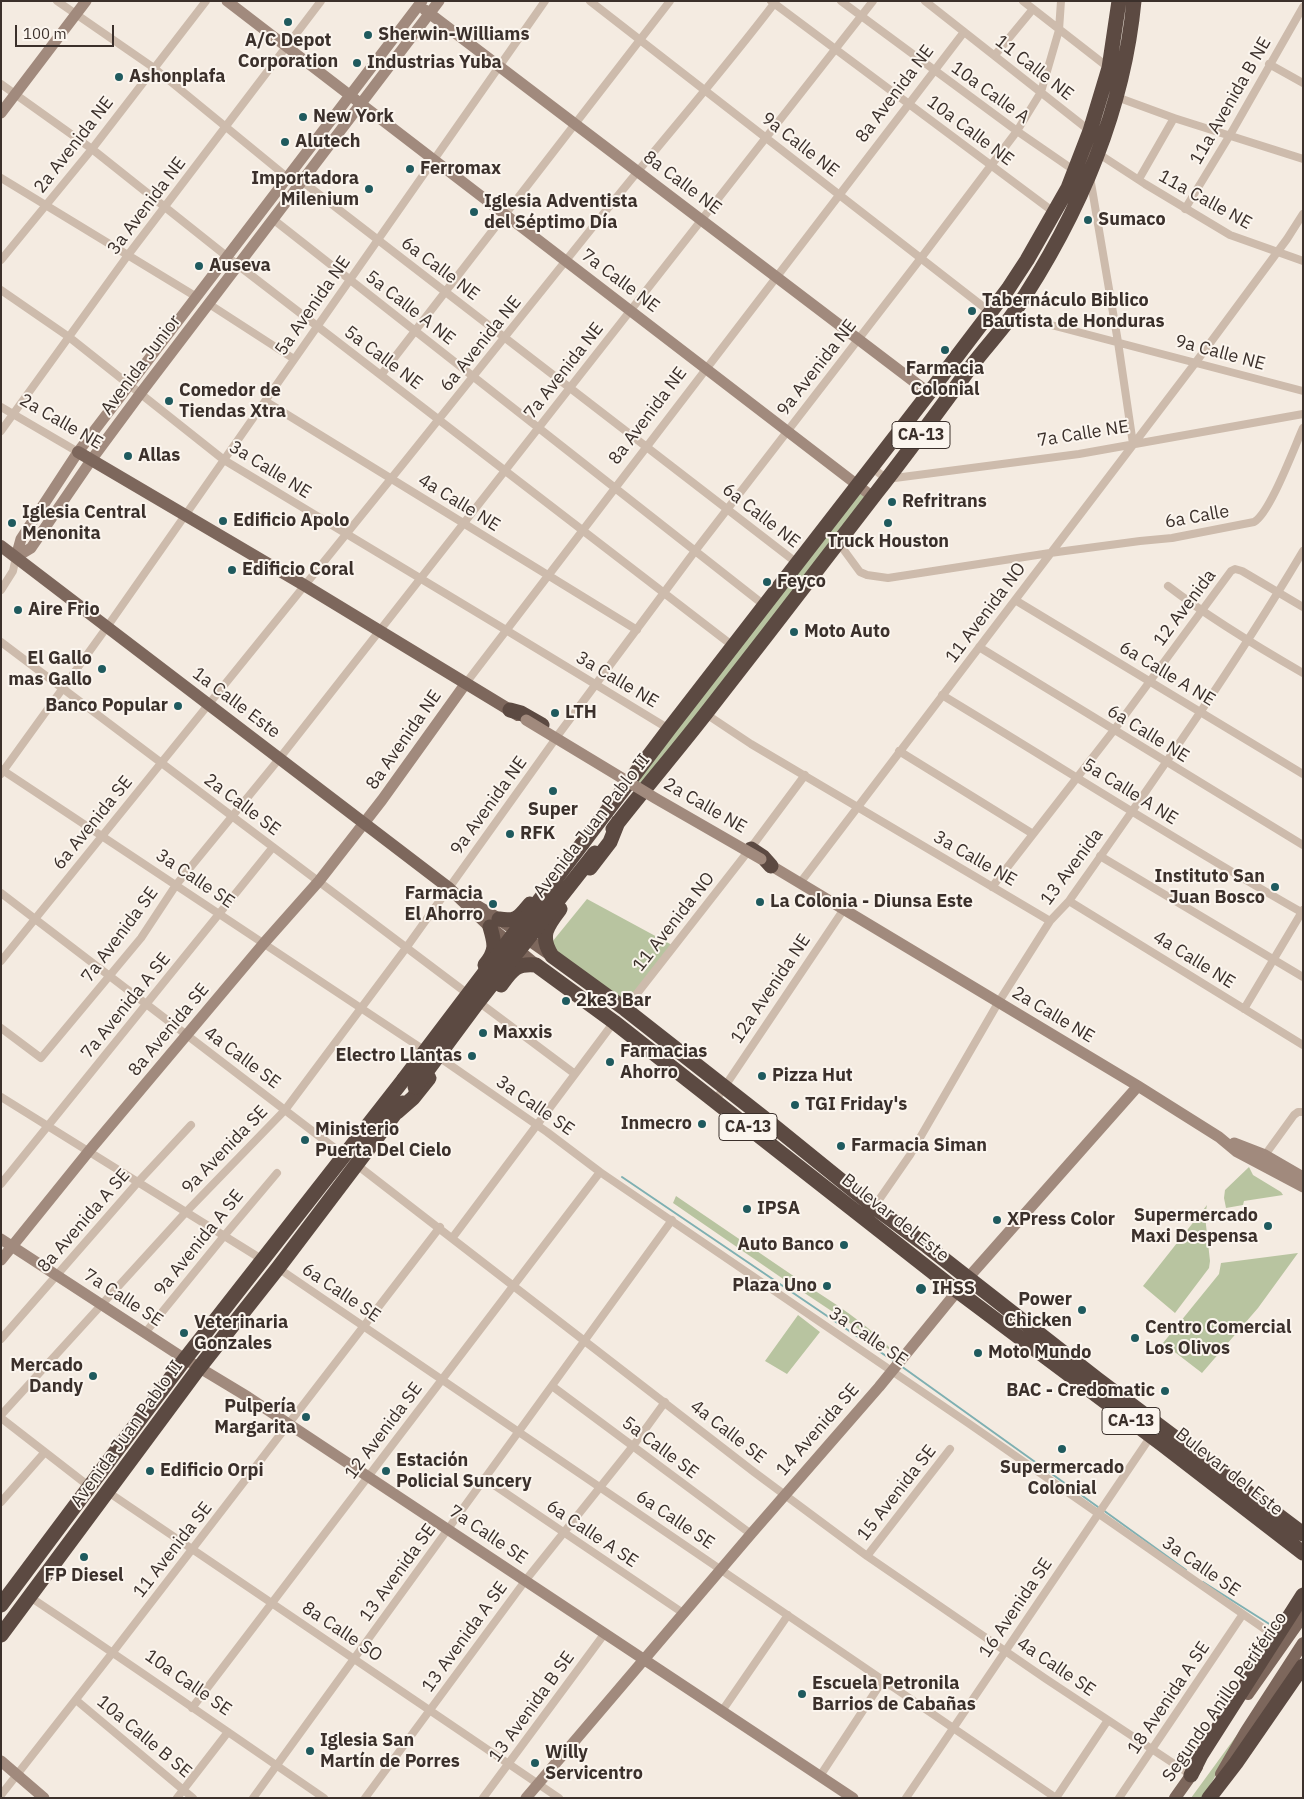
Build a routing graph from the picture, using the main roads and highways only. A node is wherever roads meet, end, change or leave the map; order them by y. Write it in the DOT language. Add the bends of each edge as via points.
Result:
graph roads {
  1 [pos="86,1"];
  2 [pos="227,1"];
  3 [pos="439,1"];
  4 [pos="1119,1"];
  5 [pos="1134,1"];
  6 [pos="418,3"];
  7 [pos="430,14"];
  8 [pos="350,96"];
  9 [pos="362,105"];
  10 [pos="1,113"];
  11 [pos="929,393"];
  12 [pos="78,452"];
  13 [pos="92,459"];
  14 [pos="858,485"];
  15 [pos="874,497"];
  16 [pos="1,546"];
  17 [pos="16,558"];
  18 [pos="466,683"];
  19 [pos="510,710"];
  20 [pos="526,720"];
  21 [pos="664,765"];
  22 [pos="642,766"];
  23 [pos="614,773"];
  24 [pos="617,800"];
  25 [pos="659,801"];
  26 [pos="629,809"];
  27 [pos="612,818"];
  28 [pos="364,824"];
  29 [pos="757,857"];
  30 [pos="541,889"];
  31 [pos="564,903"];
  32 [pos="495,923"];
  33 [pos="552,956"];
  34 [pos="536,965"];
  35 [pos="469,986"];
  36 [pos="488,1001"];
  37 [pos="1138,1086"];
  38 [pos="391,1107"];
  39 [pos="352,1160"];
  40 [pos="1262,1160"];
  41 [pos="1303,1177"];
  42 [pos="1303,1187"];
  43 [pos="282,1236"];
  44 [pos="1,1239"];
  45 [pos="13,1247"];
  46 [pos="1,1260"];
  47 [pos="278,1268"];
  48 [pos="968,1278"];
  49 [pos="958,1291"];
  50 [pos="185,1359"];
  51 [pos="199,1368"];
  52 [pos="1300,1530"];
  53 [pos="1303,1553"];
  54 [pos="1303,1595"];
  55 [pos="4,1597"];
  56 [pos="1303,1616"];
  57 [pos="1,1635"];
  58 [pos="1303,1643"];
  59 [pos="643,1659"];
  60 [pos="1303,1666"];
  61 [pos="1,1761"];
  62 [pos="1191,1775"];
  63 [pos="44,1798"];
  64 [pos="526,1798"];
  65 [pos="853,1798"];
  66 [pos="1175,1798"];
  67 [pos="1209,1798"];
  1 -- 10 [label="main road"];
  2 -- 8 [label="main road, 7a Calle NE"];
  3 -- 7 [label="main road, Avenida Junior"];
  4 -- 11 [label="highway, Avenida Juan Pablo II / CA-13" via="1108,71 1090,131 1055,213 1027,260"];
  5 -- 15 [label="highway, Avenida Juan Pablo II / CA-13" via="1132,27 1117,97 1099,154 1051,251 1012,314"];
  6 -- 7 [label="main road, 8a Calle NE"];
  6 -- 8 [label="main road, Avenida Junior"];
  7 -- 9 [label="main road, Avenida Junior"];
  7 -- 11 [label="main road, 8a Calle NE"];
  8 -- 9 [label="main road, 7a Calle NE"];
  8 -- 12 [label="main road, Avenida Junior"];
  9 -- 13 [label="main road, Avenida Junior"];
  9 -- 14 [label="main road, 7a Calle NE"];
  11 -- 14 [label="highway, Avenida Juan Pablo II / CA-13"];
  12 -- 13 [label="main road, 2a Calle NE"];
  12 -- 17 [label="main road, Avenida Junior" via="21,539"];
  13 -- 17 [label="main road, Avenida Junior" via="31,548"];
  13 -- 18 [label="main road, 2a Calle NE"];
  14 -- 15 [label="main road, 7a Calle NE"];
  14 -- 22 [label="highway, Avenida Juan Pablo II / CA-13"];
  15 -- 21 [label="highway, Avenida Juan Pablo II / CA-13"];
  16 -- 17 [label="main road, 1a Calle Este"];
  17 -- 28 [label="main road, 1a Calle Este"];
  18 -- 19 [label="main road, 2a Calle NE"];
  18 -- 28 [label="main road, 8a Avenida NE"];
  19 -- 20 [label="main road, 2a Calle NE"];
  19 -- 23 [label="highway" via="518,719"];
  20 -- 29 [label="main road, 2a Calle NE, bridge"];
  21 -- 25 [label="highway" via="656,781"];
  21 -- 26 [label="highway, Avenida Juan Pablo II / CA-13"];
  22 -- 23 [label="highway" via="628,775"];
  22 -- 24 [label="highway, Avenida Juan Pablo II / CA-13"];
  23 -- 24 [label="highway" via="620,783"];
  24 -- 27 [label="highway, Avenida Juan Pablo II / CA-13"];
  25 -- 26 [label="highway" via="645,798"];
  25 -- 29 [label="highway"];
  26 -- 27 [label="highway, Avenida Juan Pablo II / CA-13"];
  27 -- 30 [label="highway" via="588,826"];
  27 -- 31 [label="highway" via="610,842"];
  27 -- 38 [label="highway, Avenida Juan Pablo II, bridge"];
  28 -- 32 [label="main road, 1a Calle Este"];
  28 -- 45 [label="main road, 8a Avenida SE"];
  29 -- 37 [label="main road, 2a Calle NE"];
  30 -- 31 [label="highway" via="543,899 550,905"];
  30 -- 32 [label="highway" via="518,918"];
  31 -- 33 [label="highway" via="548,924 544,937"];
  32 -- 33 [label="main road, 1a Calle Este"];
  32 -- 34 [label="main road, 1a Calle Este"];
  32 -- 35 [label="highway" via="493,954"];
  33 -- 48 [label="highway, Bulevar del Este / CA-13" via="625,1009"];
  34 -- 36 [label="highway" via="528,964 512,970"];
  34 -- 49 [label="highway, Bulevar del Este / CA-13" via="715,1100"];
  35 -- 36 [label="highway" via="479,980 489,986 492,991"];
  35 -- 38 [label="highway" via="392,1086"];
  36 -- 38 [label="highway" via="413,1098"];
  37 -- 40 [label="main road, 2a Calle NE" via="1237,1152"];
  37 -- 48 [label="main road, 14 Avenida SE"];
  38 -- 39 [label="highway, Avenida Juan Pablo II"];
  39 -- 43 [label="highway, Avenida Juan Pablo II"];
  39 -- 47 [label="highway, Avenida Juan Pablo II"];
  40 -- 41 [label="main road"];
  40 -- 42 [label="main road"];
  43 -- 47 [label="highway" via="284,1243 273,1262"];
  43 -- 50 [label="highway, Avenida Juan Pablo II"];
  44 -- 45 [label="main road, 7a Calle SE"];
  45 -- 46 [label="main road, 8a Avenida SE"];
  45 -- 50 [label="main road, 7a Calle SE"];
  47 -- 51 [label="highway, Avenida Juan Pablo II"];
  48 -- 49 [label="main road, 14 Avenida SE"];
  48 -- 52 [label="highway, Bulevar del Este / CA-13"];
  49 -- 53 [label="highway, Bulevar del Este / CA-13"];
  49 -- 59 [label="main road, 14 Avenida SE"];
  50 -- 51 [label="main road, 7a Calle SE"];
  50 -- 55 [label="highway, Avenida Juan Pablo II"];
  51 -- 57 [label="highway, Avenida Juan Pablo II"];
  51 -- 59 [label="main road, 7a Calle SE" via="248,1397"];
  54 -- 62 [label="highway"];
  56 -- 62 [label="main road, Segundo Anillo Periférico"];
  58 -- 67 [label="main road, Segundo Anillo Periférico" via="1246,1731"];
  59 -- 64 [label="main road, 14 Avenida SE"];
  59 -- 65 [label="main road, 7a Calle SE"];
  60 -- 67 [label="highway"];
  61 -- 63 [label="main road"];
  62 -- 66 [label="main road, Segundo Anillo Periférico"];
}
